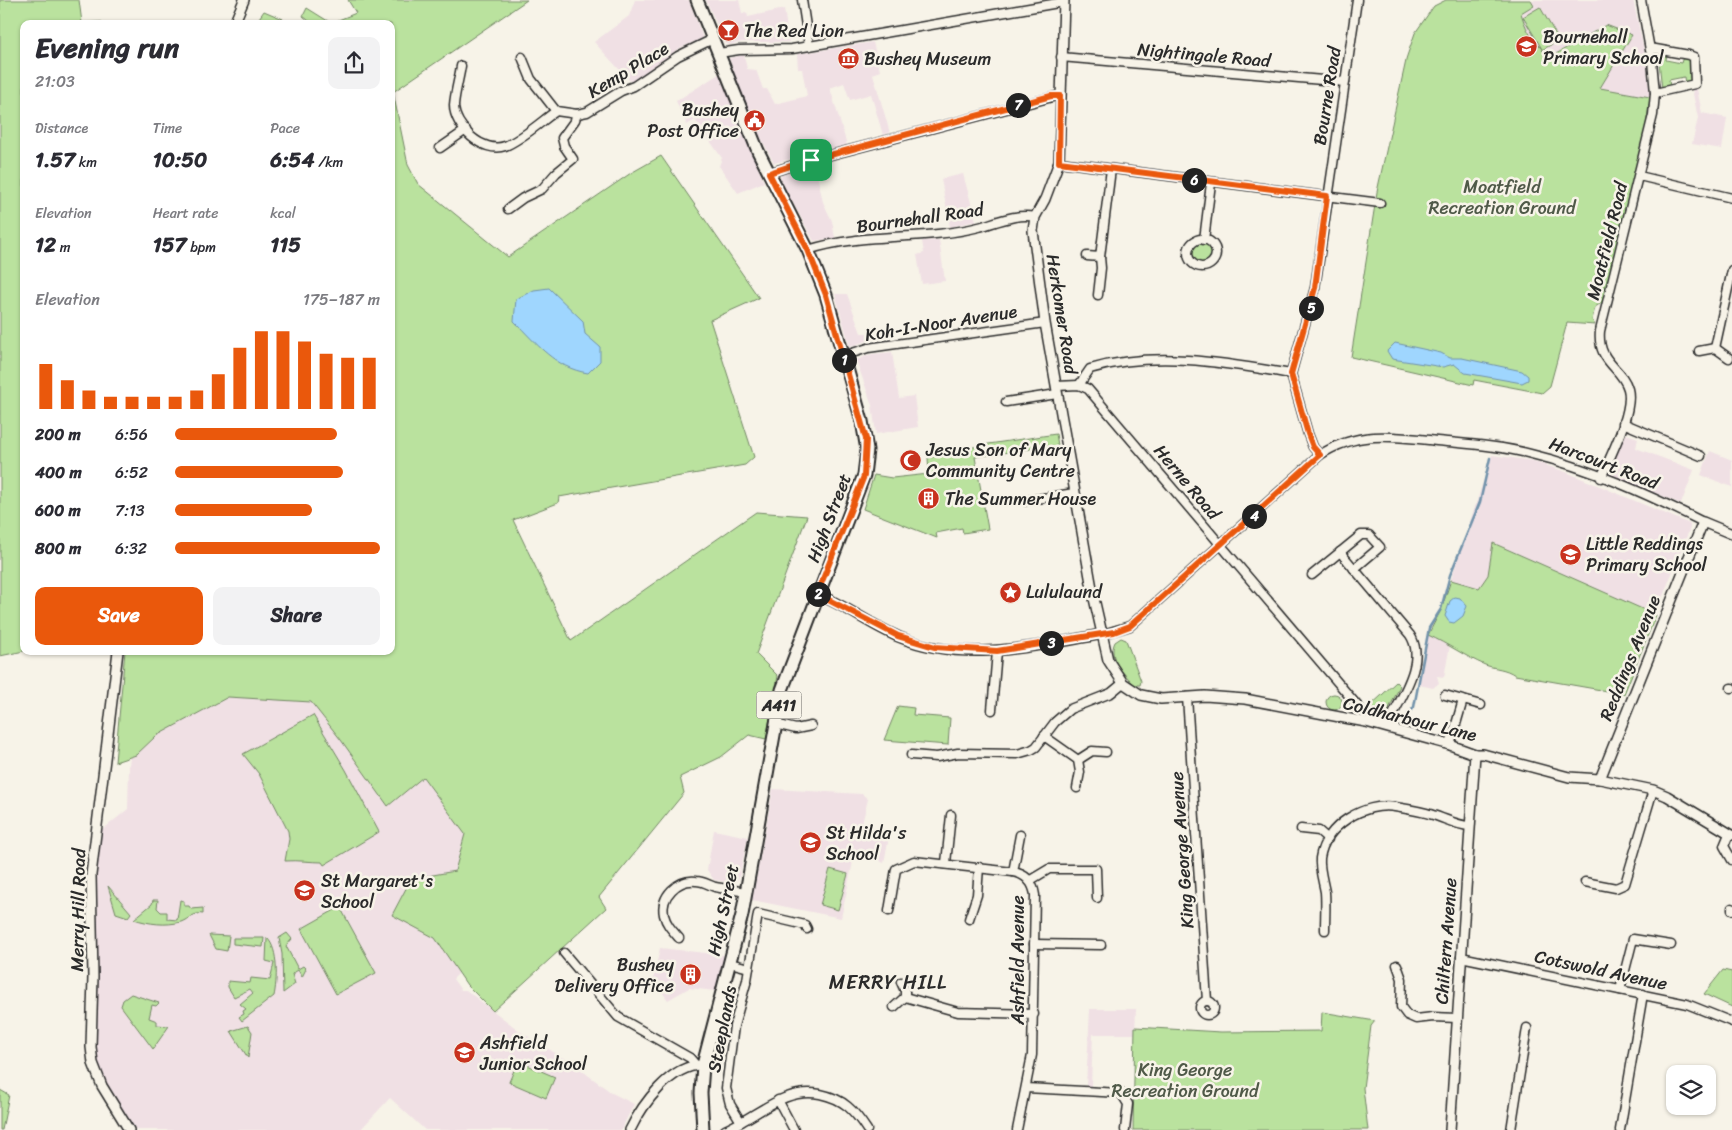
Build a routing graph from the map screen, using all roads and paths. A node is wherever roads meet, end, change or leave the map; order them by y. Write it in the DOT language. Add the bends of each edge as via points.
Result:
graph roads {
  1 [pos="244,0"];
  2 [pos="697,0"];
  3 [pos="802,0"];
  4 [pos="1357,0"];
  5 [pos="1641,0"];
  6 [pos="1064,1"];
  7 [pos="236,20"];
  8 [pos="713,39"];
  9 [pos="809,46"];
  10 [pos="1650,48"];
  11 [pos="719,53"];
  12 [pos="522,57"];
  13 [pos="1060,57"];
  14 [pos="461,66"];
  15 [pos="1345,82"];
  16 [pos="1655,93"];
  17 [pos="1060,96"];
  18 [pos="556,111"];
  19 [pos="577,114"];
  20 [pos="466,130"];
  21 [pos="440,148"];
  22 [pos="1059,162"];
  23 [pos="1111,169"];
  24 [pos="769,173"];
  25 [pos="1639,176"];
  26 [pos="1211,183"];
  27 [pos="1327,196"];
  28 [pos="1732,198"];
  29 [pos="1380,203"];
  30 [pos="508,209"];
  31 [pos="1035,217"];
  32 [pos="1204,240"];
  33 [pos="808,250"];
  34 [pos="1087,256"];
  35 [pos="1100,257"];
  36 [pos="1732,270"];
  37 [pos="1098,295"];
  38 [pos="1045,323"];
  39 [pos="1716,348"];
  40 [pos="1699,351"];
  41 [pos="843,356"];
  42 [pos="1729,358"];
  43 [pos="1291,374"];
  44 [pos="1079,385"];
  45 [pos="1056,390"];
  46 [pos="1006,402"];
  47 [pos="1623,423"];
  48 [pos="1320,455"];
  49 [pos="1701,456"];
  50 [pos="1601,478"];
  51 [pos="1074,493"];
  52 [pos="1025,501"];
  53 [pos="1703,522"];
  54 [pos="1732,534"];
  55 [pos="1221,546"];
  56 [pos="1340,552"];
  57 [pos="1354,569"];
  58 [pos="1312,575"];
  59 [pos="817,594"];
  60 [pos="1103,634"];
  61 [pos="997,651"];
  62 [pos="118,655"];
  63 [pos="1123,683"];
  64 [pos="1445,695"];
  65 [pos="1187,697"];
  66 [pos="1463,700"];
  67 [pos="1482,706"];
  68 [pos="992,710"];
  69 [pos="1362,711"];
  70 [pos="775,724"];
  71 [pos="811,726"];
  72 [pos="1387,727"];
  73 [pos="1044,736"];
  74 [pos="1450,744"];
  75 [pos="1106,752"];
  76 [pos="1475,754"];
  77 [pos="911,755"];
  78 [pos="1078,760"];
  79 [pos="1600,779"];
  80 [pos="1078,788"];
  81 [pos="1653,790"];
  82 [pos="951,815"];
  83 [pos="1469,826"];
  84 [pos="1301,829"];
  85 [pos="1730,834"];
  86 [pos="1020,835"];
  87 [pos="1328,839"];
  88 [pos="1732,860"];
  89 [pos="946,863"];
  90 [pos="979,867"];
  91 [pos="1013,872"];
  92 [pos="1029,881"];
  93 [pos="1585,882"];
  94 [pos="746,892"];
  95 [pos="1097,898"];
  96 [pos="889,911"];
  97 [pos="969,919"];
  98 [pos="807,929"];
  99 [pos="1326,930"];
  100 [pos="678,938"];
  101 [pos="1034,944"];
  102 [pos="1101,945"];
  103 [pos="1671,945"];
  104 [pos="564,953"];
  105 [pos="1461,957"];
  106 [pos="730,963"];
  107 [pos="1397,965"];
  108 [pos="749,968"];
  109 [pos="901,982"];
  110 [pos="1620,990"];
  111 [pos="1643,994"];
  112 [pos="905,997"];
  113 [pos="1207,1001"];
  114 [pos="894,1007"];
  115 [pos="1034,1014"];
  116 [pos="1457,1018"];
  117 [pos="1732,1022"];
  118 [pos="1527,1028"];
  119 [pos="699,1065"];
  120 [pos="1026,1088"];
  121 [pos="778,1100"];
  122 [pos="740,1122"];
  123 [pos="130,1130"];
  124 [pos="630,1130"];
  125 [pos="703,1130"];
  126 [pos="725,1130"];
  127 [pos="794,1130"];
  128 [pos="867,1130"];
  129 [pos="1017,1130"];
  130 [pos="1126,1130"];
  131 [pos="1450,1130"];
  132 [pos="1511,1130"];
  133 [pos="1620,1130"];
  1 -- 7 [label="street"];
  2 -- 8 [label="main road, High Street / A411"];
  3 -- 9 [label="street"];
  4 -- 15 [label="street, Bourne Road"];
  5 -- 10 [label="street, Moatfield Road"];
  6 -- 9 [label="street"];
  6 -- 13 [label="street, Herkomer Road"];
  8 -- 11 [label="main road, High Street / A411"];
  8 -- 19 [label="street, Kemp Place" via="678,56 587,112"];
  9 -- 11 [label="street"];
  10 -- 16 [label="street, Moatfield Road"];
  10 -- 16 [label="street" via="1689,55 1695,62 1695,84"];
  11 -- 24 [label="main road, High Street / A411"];
  12 -- 18 [label="street" via="531,79"];
  13 -- 15 [label="street, Nightingale Road"];
  13 -- 17 [label="street, Herkomer Road"];
  14 -- 20 [label="street" via="454,104"];
  15 -- 27 [label="street, Bourne Road"];
  16 -- 25 [label="street, Moatfield Road"];
  17 -- 22 [label="street, Herkomer Road"];
  17 -- 24 [label="street"];
  18 -- 19 [label="street, Kemp Place"];
  18 -- 20 [label="street" via="514,141 500,147 484,146"];
  19 -- 30 [label="street" via="562,138 573,159 542,189"];
  20 -- 21 [label="street"];
  22 -- 23 [label="street"];
  22 -- 31 [label="street, Herkomer Road"];
  23 -- 26 [label="street"];
  23 -- 35 [label="street"];
  24 -- 33 [label="main road, High Street / A411"];
  25 -- 28 [label="street"];
  25 -- 47 [label="street, Moatfield Road" via="1599,338 1606,358 1628,389"];
  26 -- 27 [label="street"];
  26 -- 32 [label="street"];
  27 -- 29 [label="street"];
  27 -- 43 [label="street, Bourne Road" via="1315,288"];
  31 -- 33 [label="street, Bournehall Road" via="1019,216 951,232 840,243"];
  31 -- 38 [label="street, Herkomer Road" via="1033,231"];
  33 -- 41 [label="main road, High Street / A411" via="826,295"];
  34 -- 35 [label="street"];
  35 -- 37 [label="street"];
  36 -- 39 [label="street"];
  38 -- 41 [label="street, Koh-I-Noor Avenue" via="868,348"];
  38 -- 45 [label="street, Herkomer Road"];
  39 -- 40 [label="street"];
  39 -- 42 [label="street"];
  41 -- 59 [label="main road, High Street / A411" via="862,421 867,463"];
  43 -- 44 [label="street" via="1214,362 1147,361 1090,369"];
  43 -- 48 [label="street" via="1308,434"];
  44 -- 45 [label="street"];
  44 -- 55 [label="street, Herne Road" via="1093,394"];
  45 -- 46 [label="street"];
  45 -- 51 [label="street, Herkomer Road"];
  47 -- 49 [label="street"];
  47 -- 50 [label="street, Moatfield Road"];
  48 -- 50 [label="street, Harcourt Road" via="1348,440 1396,436 1532,454"];
  48 -- 55 [label="street, Harcourt Road"];
  50 -- 53 [label="street, Harcourt Road"];
  51 -- 52 [label="street"];
  51 -- 60 [label="street, Herkomer Road"];
  53 -- 54 [label="street, Harcourt Road"];
  53 -- 79 [label="street, Reddings Avenue"];
  55 -- 60 [label="street, Harcourt Road" via="1130,626"];
  55 -- 69 [label="street, Herne Road"];
  56 -- 57 [label="street"];
  56 -- 57 [label="street" via="1361,535 1373,538 1380,547"];
  56 -- 58 [label="street"];
  57 -- 72 [label="street" via="1415,645 1413,669"];
  59 -- 61 [label="street" via="914,642 965,651"];
  59 -- 70 [label="main road, High Street / A411" via="782,690"];
  60 -- 61 [label="street"];
  60 -- 63 [label="street, Coldharbour Lane" via="1108,660"];
  61 -- 68 [label="street"];
  62 -- 123 [label="street, Merry Hill Road" via="91,875 91,1047 102,1086"];
  63 -- 65 [label="street, Coldharbour Lane" via="1141,695 1161,699"];
  63 -- 73 [label="street" via="1111,693 1070,709"];
  64 -- 66 [label="street"];
  65 -- 72 [label="street, Coldharbour Lane" via="1246,699"];
  65 -- 113 [label="street, King George Avenue"];
  66 -- 67 [label="street"];
  66 -- 74 [label="street"];
  70 -- 71 [label="street" via="796,728"];
  70 -- 94 [label="main road, High Street / A411"];
  72 -- 74 [label="street, Coldharbour Lane"];
  73 -- 77 [label="street" via="1031,750 1017,754"];
  73 -- 78 [label="street"];
  74 -- 76 [label="street, Coldharbour Lane"];
  75 -- 78 [label="street" via="1092,750"];
  76 -- 79 [label="street, Coldharbour Lane" via="1569,777"];
  76 -- 83 [label="street, Chiltern Avenue"];
  78 -- 80 [label="street"];
  79 -- 81 [label="street, Coldharbour Lane"];
  81 -- 85 [label="street, Coldharbour Lane"];
  81 -- 93 [label="street" via="1625,884 1616,888"];
  82 -- 89 [label="street"];
  83 -- 87 [label="street" via="1410,810 1375,806 1357,812"];
  83 -- 105 [label="street, Chiltern Avenue"];
  84 -- 87 [label="street" via="1319,831"];
  85 -- 88 [label="street" via="1724,846"];
  86 -- 91 [label="street"];
  87 -- 99 [label="street" via="1320,859"];
  89 -- 90 [label="street, Ashfield Avenue"];
  89 -- 96 [label="street, Ashfield Avenue" via="914,861 896,868"];
  90 -- 91 [label="street, Ashfield Avenue"];
  90 -- 97 [label="street" via="977,895"];
  91 -- 92 [label="street, Ashfield Avenue"];
  92 -- 95 [label="street" via="1049,869 1096,869"];
  92 -- 101 [label="street, Ashfield Avenue" via="1035,895"];
  94 -- 100 [label="street" via="697,881 687,881 676,887 666,897 663,911"];
  94 -- 106 [label="main road, High Street / A411"];
  98 -- 108 [label="street, Steeplands" via="805,925 758,914"];
  101 -- 102 [label="street"];
  101 -- 115 [label="street, Ashfield Avenue"];
  103 -- 110 [label="street" via="1634,938"];
  104 -- 119 [label="street" via="618,1017"];
  105 -- 110 [label="street, Cotswold Avenue"];
  105 -- 116 [label="street, Chiltern Avenue"];
  106 -- 108 [label="street, Steeplands"];
  106 -- 119 [label="main road, High Street / A411"];
  107 -- 116 [label="street" via="1402,979 1401,1007 1407,1015 1416,1019"];
  108 -- 122 [label="street, Steeplands" via="734,1026 726,1088"];
  109 -- 112 [label="street"];
  110 -- 111 [label="street, Cotswold Avenue"];
  111 -- 117 [label="street, Cotswold Avenue" via="1700,1007"];
  111 -- 133 [label="street"];
  112 -- 114 [label="street"];
  112 -- 115 [label="street" via="958,1012"];
  115 -- 120 [label="street, Ashfield Avenue" via="1032,1056"];
  116 -- 131 [label="street, Chiltern Avenue"];
  118 -- 132 [label="street"];
  119 -- 124 [label="street" via="679,1073 656,1091 642,1107"];
  119 -- 125 [label="main road, A411"];
  120 -- 129 [label="street, Ashfield Avenue"];
  120 -- 130 [label="street" via="1121,1093 1128,1104"];
  121 -- 122 [label="street"];
  121 -- 127 [label="street"];
  121 -- 128 [label="street" via="807,1093 837,1098 855,1111"];
  122 -- 126 [label="street"];
}
